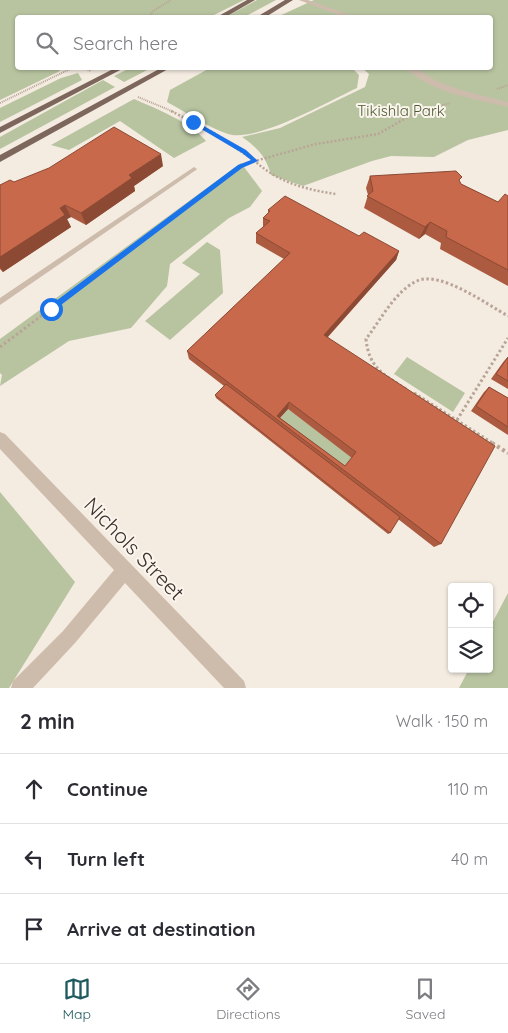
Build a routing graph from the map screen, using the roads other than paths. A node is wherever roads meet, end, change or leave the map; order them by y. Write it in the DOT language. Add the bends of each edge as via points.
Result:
graph roads {
  1 [pos="252,0"];
  2 [pos="290,0"];
  3 [pos="302,0"];
  4 [pos="224,15"];
  5 [pos="263,15"];
  6 [pos="346,15"];
  7 [pos="116,70"];
  8 [pos="162,70"];
  9 [pos="413,70"];
  10 [pos="508,105"];
  11 [pos="0,130"];
  12 [pos="0,159"];
  13 [pos="194,168"];
  14 [pos="0,302"];
  15 [pos="0,439"];
  16 [pos="125,570"];
  17 [pos="20,688"];
  18 [pos="237,688"];
  1 -- 4 [label="main road"];
  2 -- 5 [label="main road"];
  3 -- 6 [label="street"];
  7 -- 11 [label="main road"];
  8 -- 12 [label="main road"];
  9 -- 10 [label="street" via="444,87"];
  13 -- 14 [label="lane"];
  15 -- 16 [label="street, Nichols Street"];
  16 -- 17 [label="street" via="69,637"];
  16 -- 18 [label="street, Nichols Street"];
}
